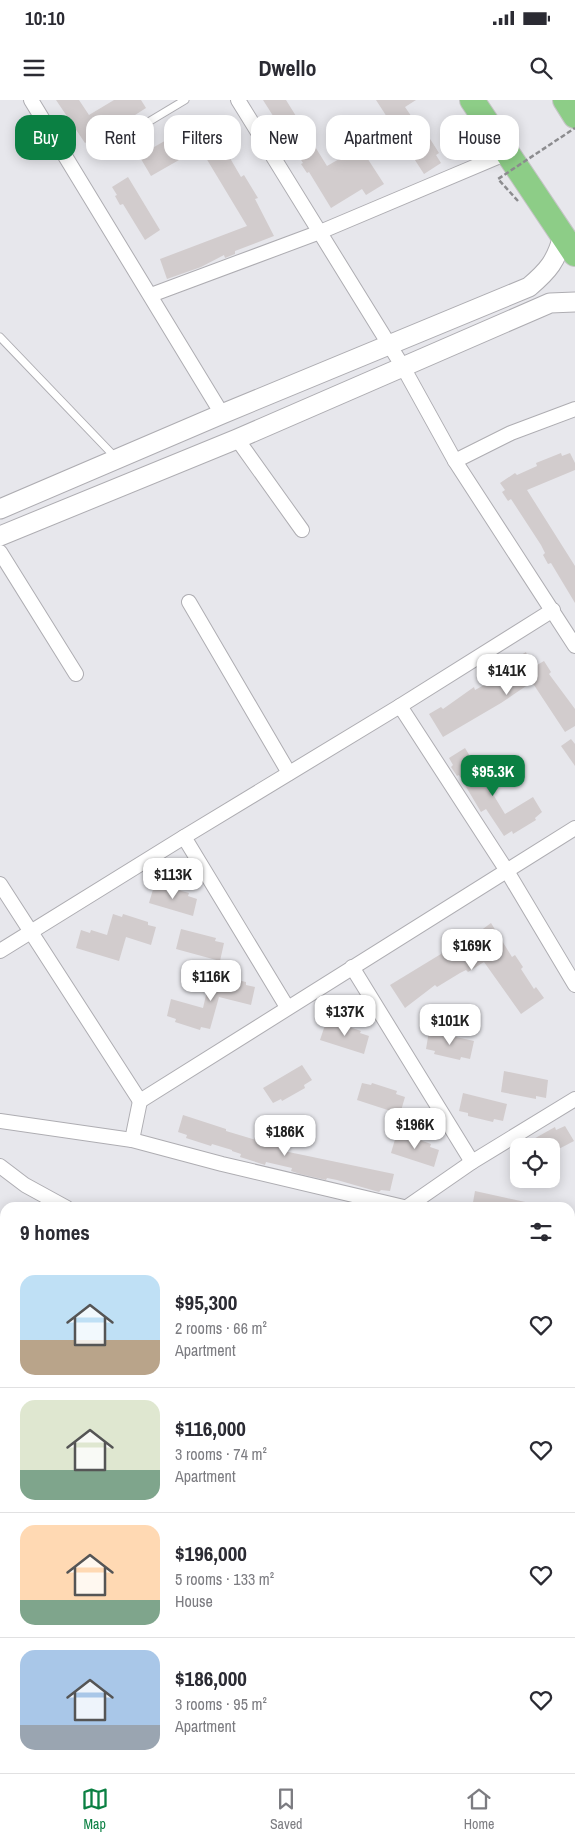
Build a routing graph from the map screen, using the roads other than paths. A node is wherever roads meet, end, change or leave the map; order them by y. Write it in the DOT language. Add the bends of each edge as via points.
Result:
graph roads {
  1 [pos="31,100"];
  2 [pos="184,100"];
  3 [pos="238,100"];
  4 [pos="472,100"];
  5 [pos="565,100"];
  6 [pos="482,115"];
  7 [pos="575,116"];
  8 [pos="154,118"];
  9 [pos="490,160"];
  10 [pos="512,160"];
  11 [pos="320,232"];
  12 [pos="569,245"];
  13 [pos="151,295"];
  14 [pos="575,302"];
  15 [pos="0,337"];
  16 [pos="389,346"];
  17 [pos="403,367"];
  18 [pos="575,409"];
  19 [pos="222,414"];
  20 [pos="237,439"];
  21 [pos="116,458"];
  22 [pos="455,461"];
  23 [pos="0,509"];
  24 [pos="302,530"];
  25 [pos="0,536"];
  26 [pos="0,552"];
  27 [pos="189,602"];
  28 [pos="553,610"];
  29 [pos="575,646"];
  30 [pos="76,674"];
  31 [pos="400,706"];
  32 [pos="290,773"];
  33 [pos="575,828"];
  34 [pos="184,837"];
  35 [pos="507,871"];
  36 [pos="0,884"];
  37 [pos="31,932"];
  38 [pos="0,950"];
  39 [pos="352,967"];
  40 [pos="575,985"];
  41 [pos="287,1006"];
  42 [pos="575,1099"];
  43 [pos="140,1101"];
  44 [pos="0,1121"];
  45 [pos="132,1140"];
  46 [pos="472,1162"];
  47 [pos="0,1166"];
  48 [pos="57,1202"];
  49 [pos="385,1202"];
  50 [pos="414,1202"];
  1 -- 13 [label="street"];
  2 -- 8 [label="lane"];
  3 -- 11 [label="street"];
  4 -- 6 [label="highway"];
  5 -- 7 [label="highway"];
  9 -- 11 [label="street"];
  10 -- 12 [label="highway"];
  11 -- 13 [label="street"];
  11 -- 16 [label="street"];
  12 -- 16 [label="street" via="529,287"];
  13 -- 19 [label="street"];
  14 -- 17 [label="street" via="550,303"];
  15 -- 21 [label="lane"];
  16 -- 17 [label="street"];
  16 -- 19 [label="street"];
  17 -- 20 [label="street"];
  17 -- 22 [label="street"];
  18 -- 22 [label="street" via="511,433"];
  19 -- 21 [label="street"];
  20 -- 24 [label="street"];
  20 -- 25 [label="street"];
  21 -- 23 [label="street"];
  22 -- 28 [label="street"];
  26 -- 30 [label="street"];
  27 -- 32 [label="street"];
  28 -- 29 [label="street"];
  28 -- 31 [label="street"];
  31 -- 32 [label="street"];
  31 -- 35 [label="street"];
  32 -- 34 [label="street"];
  33 -- 35 [label="street"];
  34 -- 37 [label="street"];
  34 -- 41 [label="street"];
  35 -- 39 [label="street"];
  35 -- 40 [label="street"];
  36 -- 37 [label="street"];
  37 -- 38 [label="street"];
  37 -- 43 [label="street"];
  39 -- 41 [label="street"];
  39 -- 46 [label="street"];
  41 -- 43 [label="street"];
  42 -- 46 [label="street"];
  43 -- 45 [label="street"];
  44 -- 45 [label="street"];
  45 -- 49 [label="street"];
  46 -- 50 [label="street"];
  47 -- 48 [label="street" via="25,1185"];
}
